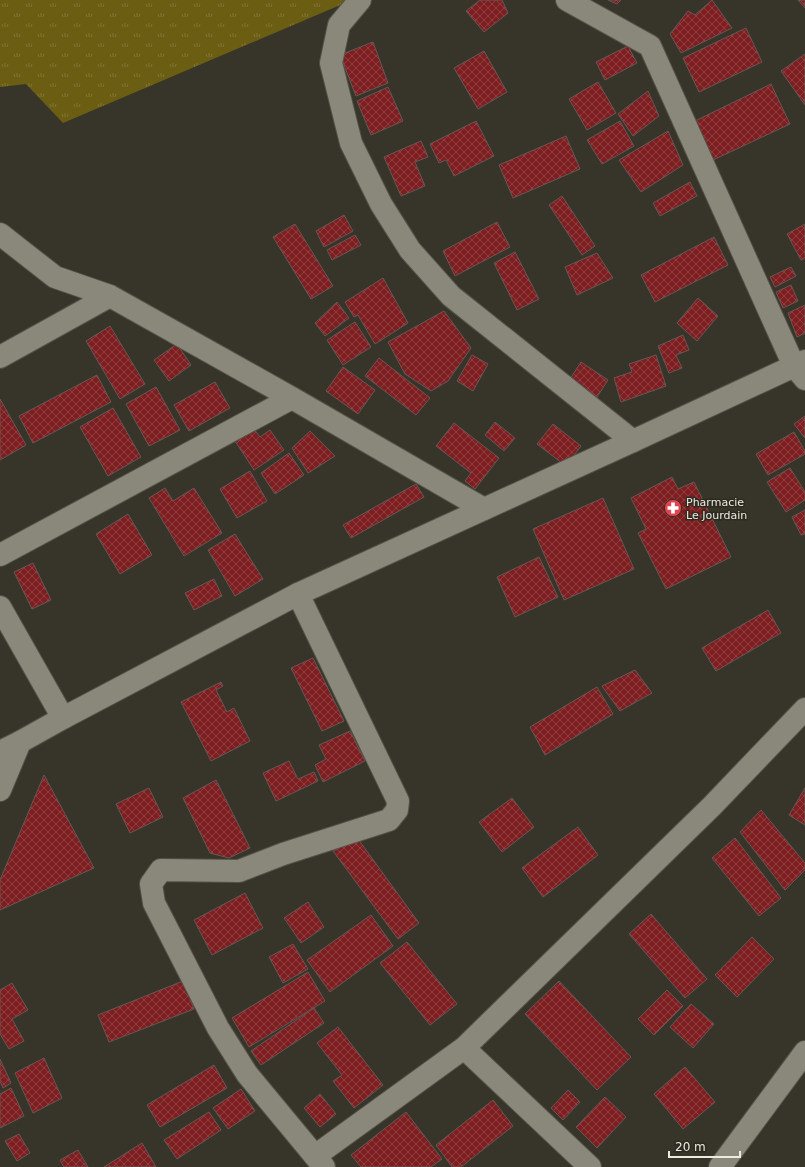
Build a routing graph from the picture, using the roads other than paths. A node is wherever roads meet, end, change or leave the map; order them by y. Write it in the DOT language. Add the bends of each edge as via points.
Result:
graph roads {
  1 [pos="360,0"];
  2 [pos="567,0"];
  3 [pos="0,234"];
  4 [pos="110,296"];
  5 [pos="0,357"];
  6 [pos="801,369"];
  7 [pos="292,398"];
  8 [pos="633,441"];
  9 [pos="484,509"];
  10 [pos="0,555"];
  11 [pos="298,594"];
  12 [pos="0,608"];
  13 [pos="805,709"];
  14 [pos="63,718"];
  15 [pos="20,742"];
  16 [pos="0,752"];
  17 [pos="0,790"];
  18 [pos="464,1048"];
  19 [pos="805,1052"];
  20 [pos="320,1162"];
  21 [pos="590,1167"];
  22 [pos="720,1167"];
  1 -- 8 [label="street" via="340,25 331,63 351,143 381,204 410,250 451,296"];
  2 -- 6 [label="street" via="650,46"];
  3 -- 4 [label="street" via="55,278"];
  4 -- 5 [label="street"];
  4 -- 7 [label="street"];
  6 -- 8 [label="street"];
  7 -- 9 [label="street"];
  7 -- 10 [label="street"];
  8 -- 9 [label="street"];
  9 -- 11 [label="street"];
  11 -- 14 [label="street"];
  11 -- 20 [label="street" via="398,801 397,810 389,820 239,871 161,870 151,884 154,903 218,1028 247,1074"];
  12 -- 14 [label="street"];
  13 -- 18 [label="street" via="712,806"];
  14 -- 15 [label="street"];
  15 -- 16 [label="street"];
  15 -- 17 [label="street"];
  18 -- 20 [label="street"];
  18 -- 21 [label="street"];
  19 -- 22 [label="street"];
}
